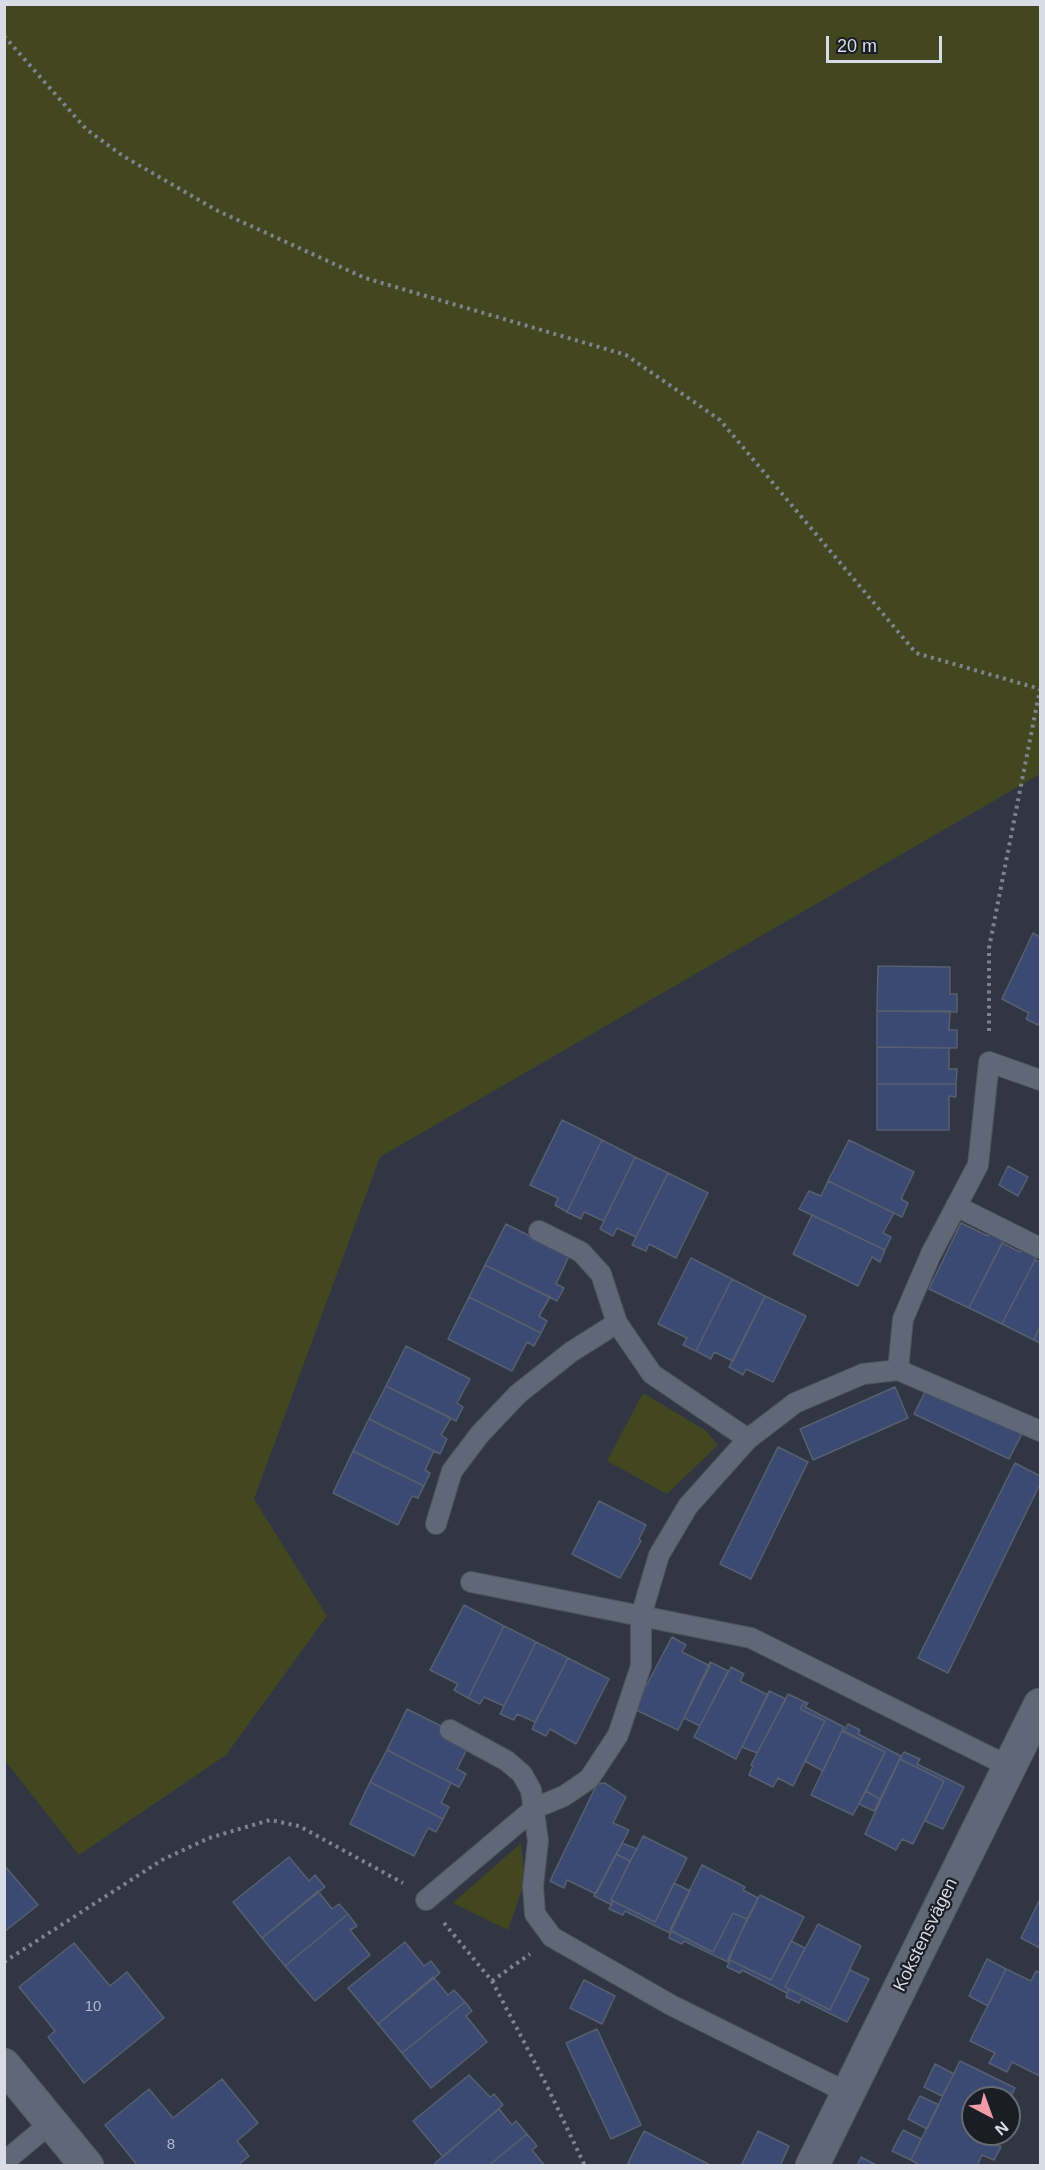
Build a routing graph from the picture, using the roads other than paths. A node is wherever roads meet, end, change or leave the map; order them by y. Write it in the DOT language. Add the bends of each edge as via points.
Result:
graph roads {
  1 [pos="1041,1080"];
  2 [pos="956,1206"];
  3 [pos="539,1231"];
  4 [pos="1041,1248"];
  5 [pos="617,1323"];
  6 [pos="898,1370"];
  7 [pos="1041,1431"];
  8 [pos="748,1439"];
  9 [pos="436,1524"];
  10 [pos="471,1582"];
  11 [pos="641,1616"];
  12 [pos="1041,1705"];
  13 [pos="450,1730"];
  14 [pos="1010,1767"];
  15 [pos="535,1808"];
  16 [pos="426,1900"];
  17 [pos="4,2065"];
  18 [pos="848,2093"];
  19 [pos="52,2122"];
  20 [pos="4,2162"];
  21 [pos="87,2166"];
  22 [pos="812,2166"];
  1 -- 2 [label="lane" via="989,1062 978,1165"];
  2 -- 4 [label="lane"];
  2 -- 6 [label="lane" via="903,1318"];
  3 -- 5 [label="lane" via="581,1252 601,1275"];
  5 -- 8 [label="lane" via="652,1374"];
  5 -- 9 [label="lane" via="571,1352 518,1394 480,1434 452,1471"];
  6 -- 7 [label="lane"];
  6 -- 8 [label="lane" via="863,1374 795,1403"];
  8 -- 11 [label="lane" via="688,1506 659,1555"];
  10 -- 11 [label="lane"];
  11 -- 14 [label="lane" via="751,1638"];
  11 -- 15 [label="lane" via="641,1666 618,1735 589,1779 564,1796"];
  12 -- 14 [label="street, Kokstensvägen"];
  13 -- 15 [label="lane" via="489,1748 522,1774"];
  14 -- 18 [label="street, Kokstensvägen"];
  15 -- 16 [label="lane"];
  15 -- 18 [label="lane" via="535,1914 552,1937 671,2006"];
  17 -- 19 [label="street"];
  18 -- 22 [label="street, Kokstensvägen"];
  19 -- 20 [label="lane"];
  19 -- 21 [label="street"];
}
